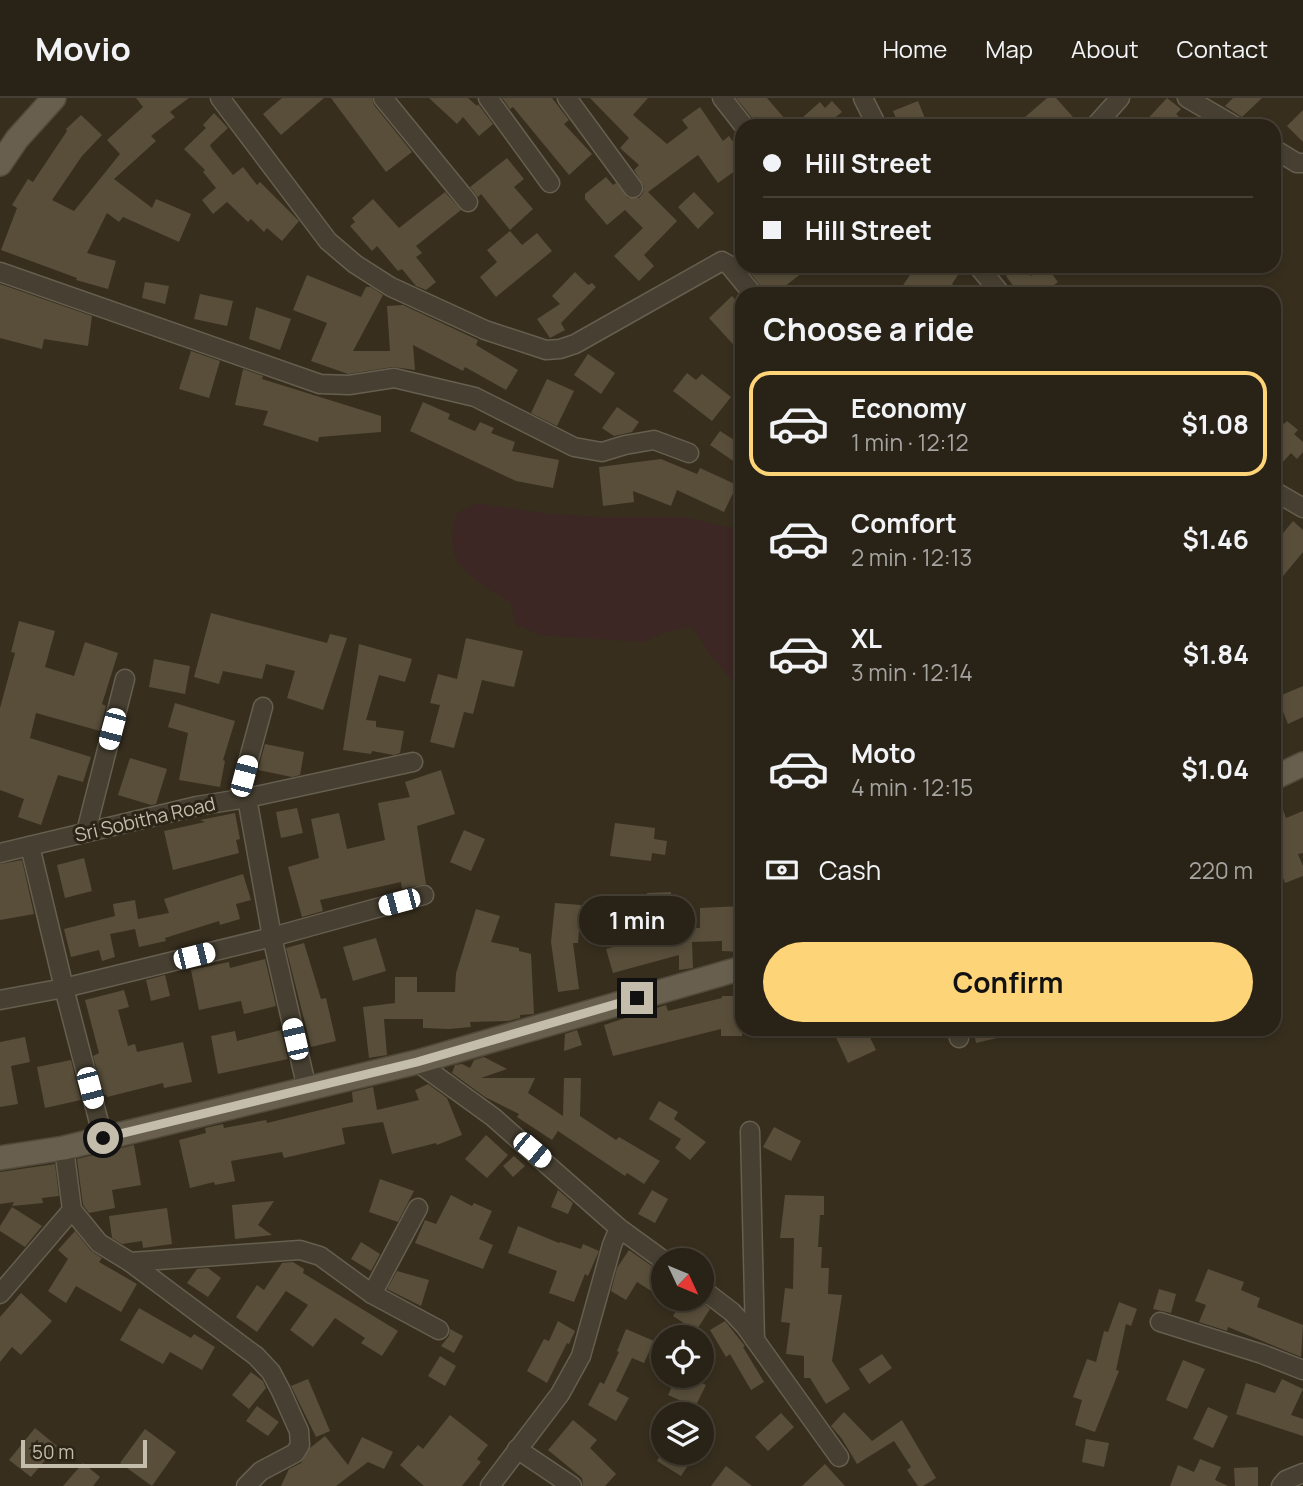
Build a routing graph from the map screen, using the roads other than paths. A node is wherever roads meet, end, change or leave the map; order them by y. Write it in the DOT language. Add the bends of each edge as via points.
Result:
graph roads {
  1 [pos="54,98"];
  2 [pos="219,98"];
  3 [pos="383,98"];
  4 [pos="488,98"];
  5 [pos="567,98"];
  6 [pos="722,98"];
  7 [pos="863,98"];
  8 [pos="1121,98"];
  9 [pos="1187,98"];
  10 [pos="738,119"];
  11 [pos="874,119"];
  12 [pos="1102,119"];
  13 [pos="1223,119"];
  14 [pos="9,138"];
  15 [pos="1281,153"];
  16 [pos="1303,163"];
  17 [pos="0,164"];
  18 [pos="550,183"];
  19 [pos="633,188"];
  20 [pos="468,202"];
  21 [pos="0,272"];
  22 [pos="735,272"];
  23 [pos="736,273"];
  24 [pos="984,273"];
  25 [pos="747,287"];
  26 [pos="994,287"];
  27 [pos="689,453"];
  28 [pos="1281,495"];
  29 [pos="1303,509"];
  30 [pos="125,679"];
  31 [pos="262,707"];
  32 [pos="413,762"];
  33 [pos="1303,764"];
  34 [pos="1281,775"];
  35 [pos="242,799"];
  36 [pos="86,832"];
  37 [pos="30,846"];
  38 [pos="0,853"];
  39 [pos="424,895"];
  40 [pos="272,937"];
  41 [pos="735,970"];
  42 [pos="64,988"];
  43 [pos="0,1000"];
  44 [pos="417,1062"];
  45 [pos="307,1089"];
  46 [pos="750,1131"];
  47 [pos="103,1138"];
  48 [pos="64,1148"];
  49 [pos="0,1158"];
  50 [pos="418,1208"];
  51 [pos="72,1210"];
  52 [pos="619,1228"];
  53 [pos="651,1251"];
  54 [pos="130,1262"];
  55 [pos="0,1294"];
  56 [pos="372,1294"];
  57 [pos="714,1298"];
  58 [pos="1160,1322"];
  59 [pos="439,1330"];
  60 [pos="755,1340"];
  61 [pos="1303,1370"];
  62 [pos="517,1450"];
  63 [pos="839,1457"];
  64 [pos="1303,1473"];
  65 [pos="246,1486"];
  66 [pos="490,1486"];
  67 [pos="572,1486"];
  68 [pos="1281,1486"];
  1 -- 14 [label="main road"];
  2 -- 22 [label="street" via="328,241 391,286 485,330 546,350 560,349 722,261"];
  3 -- 20 [label="street"];
  4 -- 18 [label="street"];
  5 -- 19 [label="street"];
  6 -- 10 [label="street"];
  7 -- 11 [label="street"];
  8 -- 12 [label="street"];
  9 -- 13 [label="street"];
  14 -- 17 [label="main road"];
  15 -- 16 [label="street"];
  21 -- 27 [label="street" via="320,384 394,378 475,397 574,447 602,452 654,440"];
  23 -- 25 [label="street"];
  24 -- 26 [label="street"];
  28 -- 29 [label="street"];
  30 -- 36 [label="street"];
  31 -- 35 [label="street"];
  32 -- 35 [label="street, Sri Sobitha Road"];
  33 -- 34 [label="main road"];
  35 -- 36 [label="street, Sri Sobitha Road"];
  35 -- 40 [label="street"];
  36 -- 37 [label="street, Sri Sobitha Road"];
  37 -- 38 [label="street, Sri Sobitha Road"];
  37 -- 42 [label="street"];
  39 -- 40 [label="street"];
  40 -- 42 [label="street"];
  40 -- 45 [label="street"];
  41 -- 44 [label="main road"];
  42 -- 43 [label="street"];
  42 -- 47 [label="street"];
  44 -- 45 [label="main road"];
  44 -- 52 [label="street" via="493,1117"];
  45 -- 47 [label="main road"];
  46 -- 60 [label="street"];
  47 -- 48 [label="main road"];
  48 -- 49 [label="main road"];
  48 -- 51 [label="street"];
  50 -- 56 [label="street"];
  51 -- 54 [label="street" via="99,1243"];
  51 -- 55 [label="street"];
  52 -- 53 [label="street"];
  52 -- 62 [label="street" via="581,1356 560,1394"];
  54 -- 56 [label="street" via="300,1250 320,1256"];
  54 -- 65 [label="street" via="271,1372 299,1431 300,1445"];
  56 -- 59 [label="street"];
  57 -- 60 [label="street"];
  58 -- 61 [label="street"];
  60 -- 63 [label="street"];
  62 -- 66 [label="street"];
  62 -- 67 [label="street"];
  64 -- 68 [label="street"];
}
